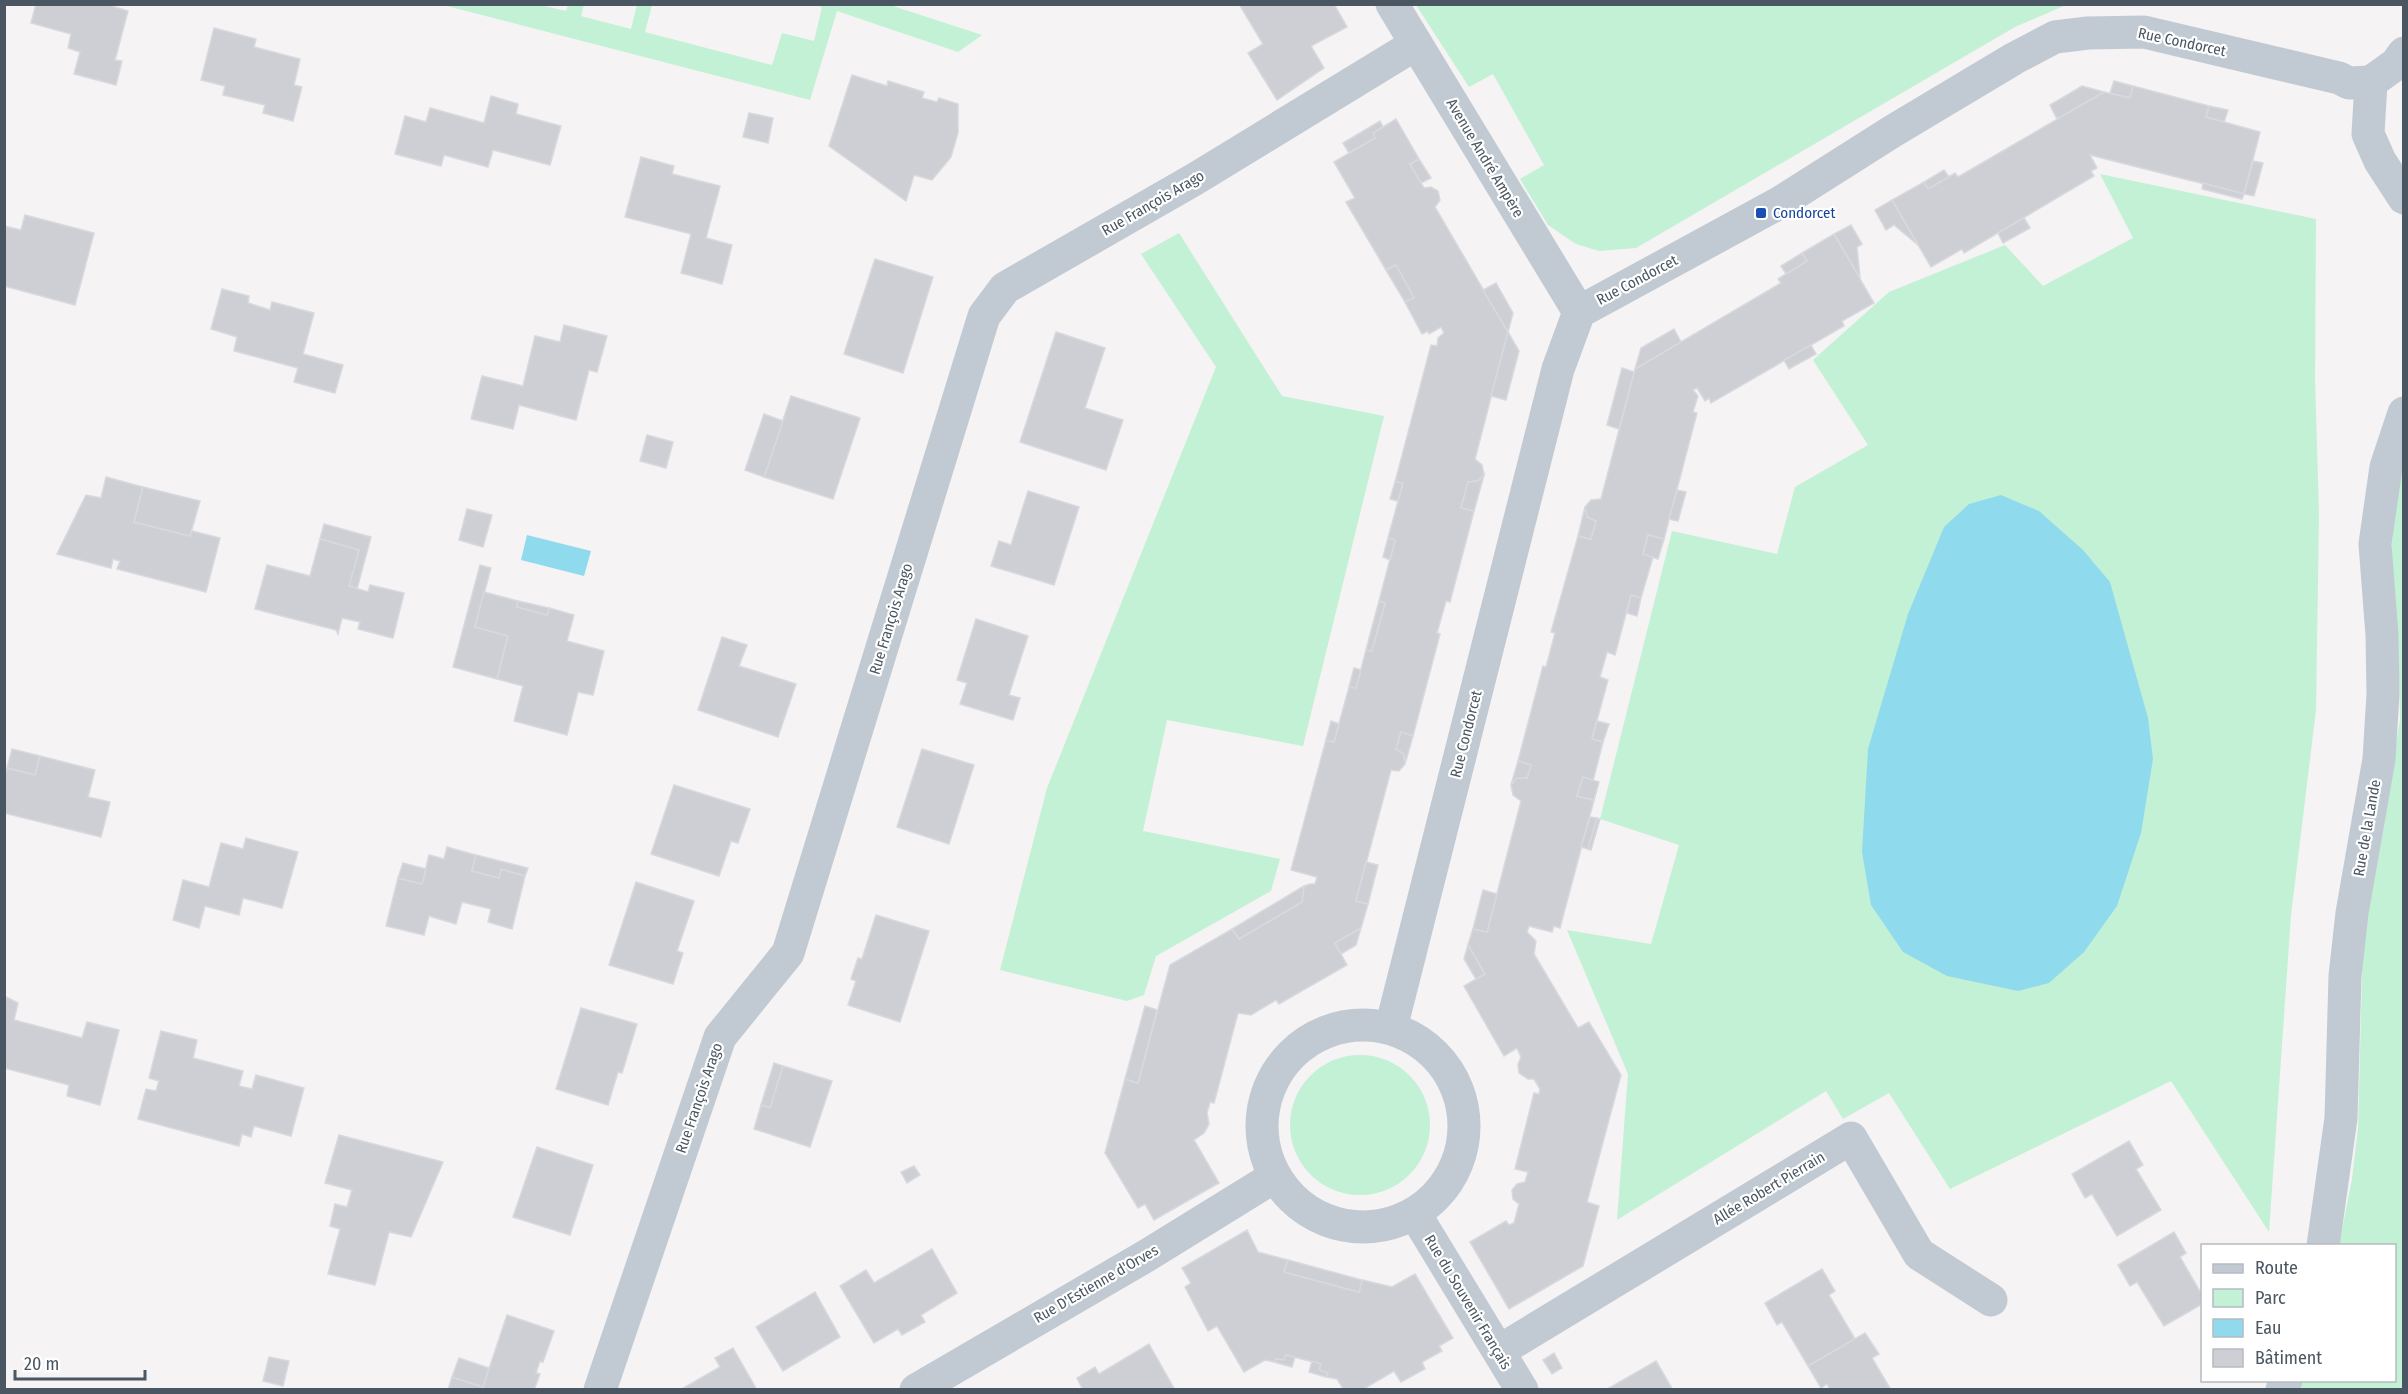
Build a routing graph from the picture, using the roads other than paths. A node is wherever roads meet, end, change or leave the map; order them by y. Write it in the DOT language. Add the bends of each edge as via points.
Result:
graph roads {
  1 [pos="1392,4"];
  2 [pos="1416,44"];
  3 [pos="2403,53"];
  4 [pos="2371,82"];
  5 [pos="2403,198"];
  6 [pos="1579,312"];
  7 [pos="2403,413"];
  8 [pos="1392,1028"];
  9 [pos="1274,1177"];
  10 [pos="1415,1214"];
  11 [pos="2323,1244"];
  12 [pos="1991,1300"];
  13 [pos="1499,1352"];
  14 [pos="600,1389"];
  15 [pos="916,1389"];
  16 [pos="1522,1389"];
  1 -- 2 [label="street, Avenue André Ampère"];
  2 -- 6 [label="street, Avenue André Ampère"];
  2 -- 14 [label="street, Rue François Arago" via="1195,179 1005,288 984,316 788,953 720,1037"];
  3 -- 4 [label="street" via="2396,64"];
  4 -- 5 [label="street" via="2368,134"];
  4 -- 6 [label="street, Rue Condorcet" via="2349,83 2144,32 2055,37 1903,125 1781,202"];
  6 -- 8 [label="street, Rue Condorcet" via="1558,369"];
  7 -- 11 [label="street, Rue de la Lande" via="2386,467 2375,544 2382,635 2379,759 2352,913 2345,976 2341,1118"];
  8 -- 9 [label="street" via="1352,1024 1313,1037 1282,1063 1264,1098 1262,1138"];
  8 -- 10 [label="street" via="1422,1042 1446,1065 1461,1096 1466,1130 1459,1163 1447,1183"];
  9 -- 10 [label="street" via="1301,1207 1337,1225 1377,1227"];
  9 -- 15 [label="street, Rue D'Estienne d'Orves"];
  10 -- 13 [label="street, Rue du Souvenir Français"];
  12 -- 13 [label="street, Allée Robert Pierrain" via="1919,1254 1851,1138"];
  13 -- 16 [label="street, Rue du Souvenir Français"];
}
